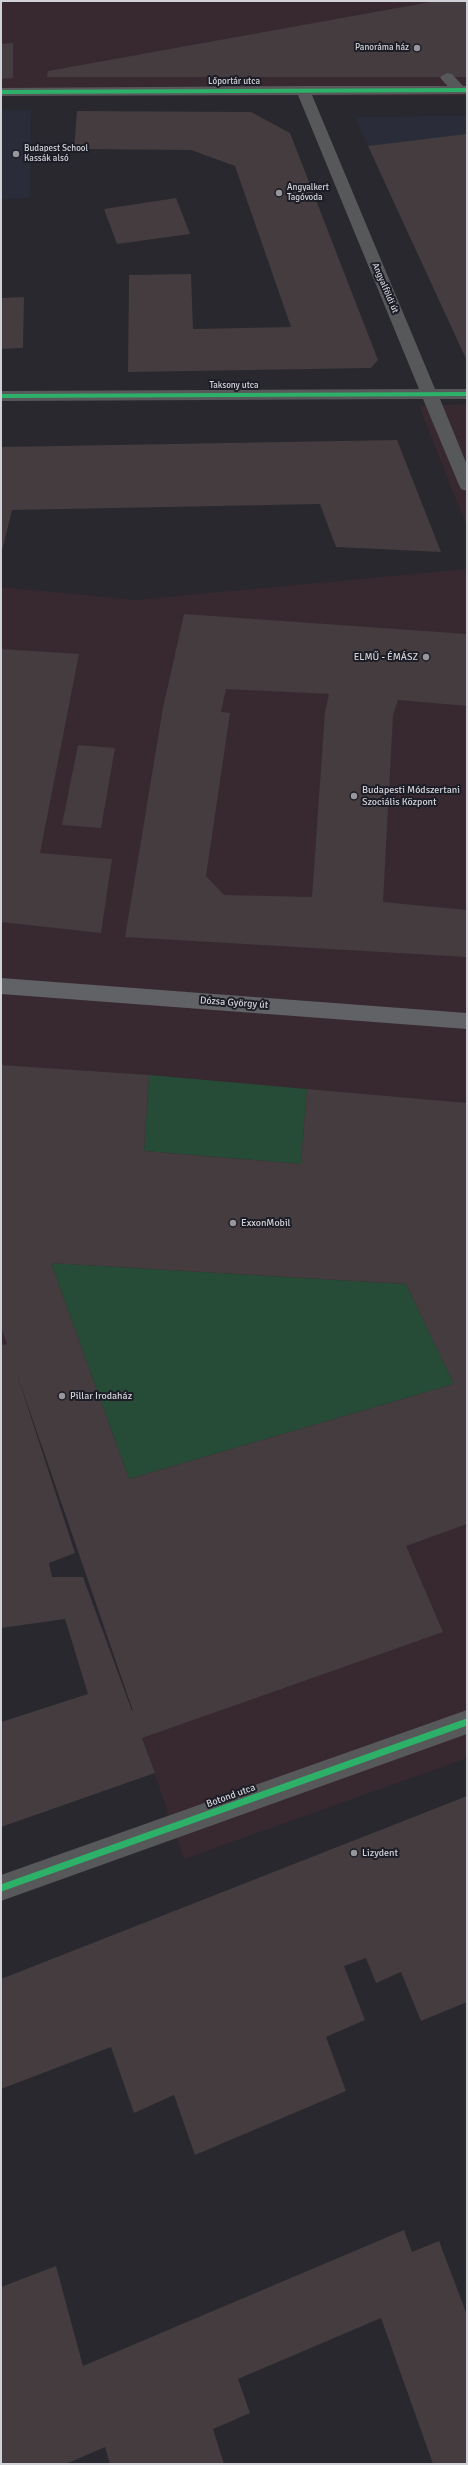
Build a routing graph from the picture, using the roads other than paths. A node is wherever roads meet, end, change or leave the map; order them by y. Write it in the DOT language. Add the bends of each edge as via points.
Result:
graph roads {
  1 [pos="447,77"];
  2 [pos="303,90"];
  3 [pos="463,90"];
  4 [pos="1,92"];
  5 [pos="429,394"];
  6 [pos="467,394"];
  7 [pos="1,396"];
  8 [pos="467,485"];
  9 [pos="1,986"];
  10 [pos="467,1021"];
  11 [pos="467,1722"];
  12 [pos="1,1888"];
  1 -- 3 [label="street"];
  2 -- 3 [label="street, Lőportár utca"];
  2 -- 4 [label="street, Lőportár utca"];
  2 -- 5 [label="street, Angyalföldi út"];
  5 -- 6 [label="street, Taksony utca"];
  5 -- 7 [label="street, Taksony utca"];
  5 -- 8 [label="street, Angyalföldi út"];
  9 -- 10 [label="main road, Dózsa György út"];
  11 -- 12 [label="street, Botond utca"];
}
